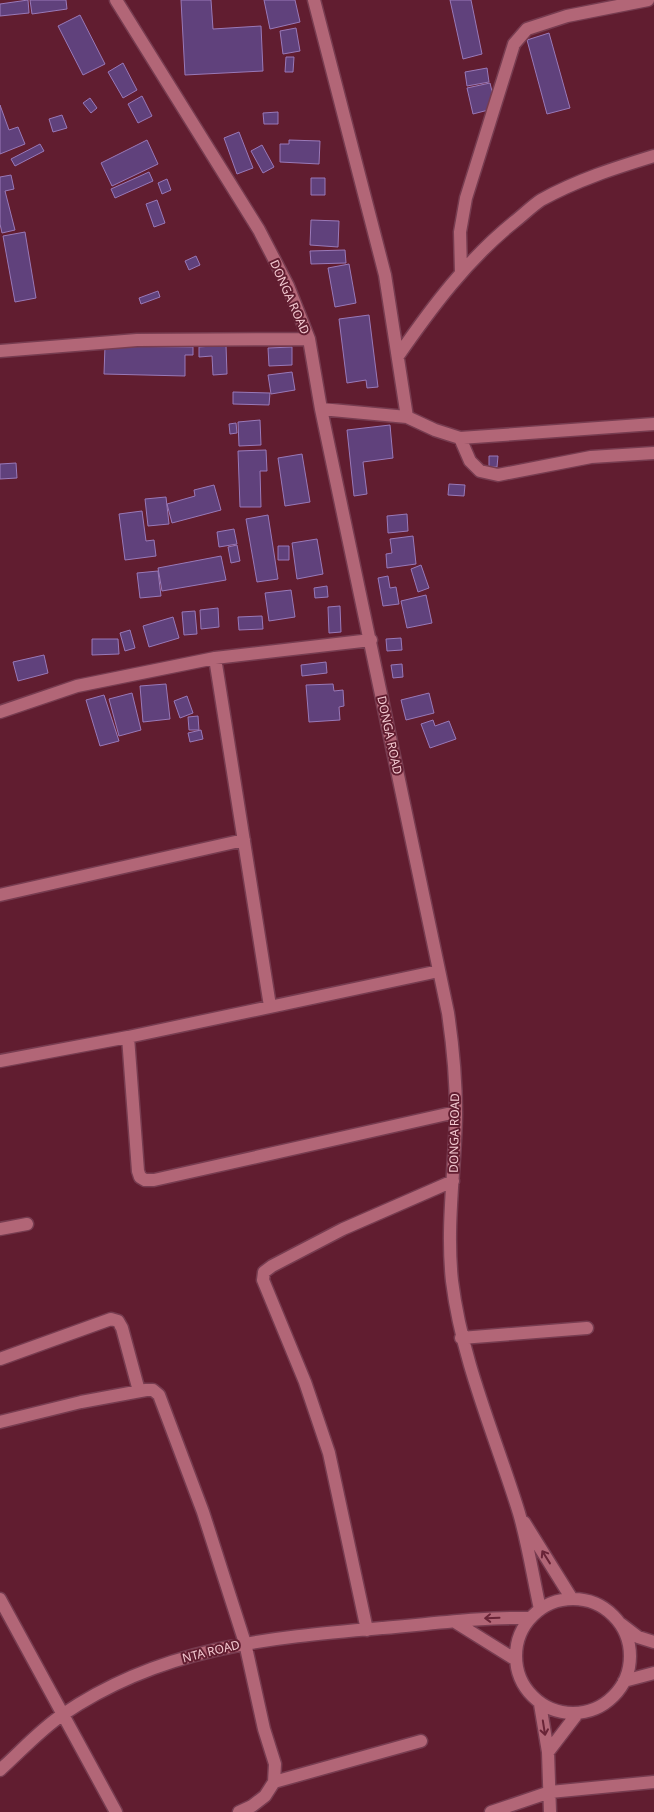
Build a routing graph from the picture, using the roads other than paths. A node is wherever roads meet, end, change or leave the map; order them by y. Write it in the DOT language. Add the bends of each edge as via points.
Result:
graph roads {
  1 [pos="116,0"];
  2 [pos="314,0"];
  3 [pos="648,0"];
  4 [pos="654,156"];
  5 [pos="461,272"];
  6 [pos="309,339"];
  7 [pos="0,352"];
  8 [pos="398,356"];
  9 [pos="321,409"];
  10 [pos="407,417"];
  11 [pos="654,424"];
  12 [pos="460,438"];
  13 [pos="654,453"];
  14 [pos="371,640"];
  15 [pos="214,658"];
  16 [pos="0,712"];
  17 [pos="244,840"];
  18 [pos="0,895"];
  19 [pos="439,971"];
  20 [pos="270,1006"];
  21 [pos="128,1037"];
  22 [pos="0,1061"];
  23 [pos="456,1112"];
  24 [pos="453,1181"];
  25 [pos="27,1224"];
  26 [pos="0,1229"];
  27 [pos="587,1328"];
  28 [pos="461,1338"];
  29 [pos="0,1359"];
  30 [pos="139,1391"];
  31 [pos="0,1422"];
  32 [pos="519,1513"];
  33 [pos="0,1599"];
  34 [pos="572,1599"];
  35 [pos="540,1608"];
  36 [pos="529,1618"];
  37 [pos="455,1622"];
  38 [pos="619,1623"];
  39 [pos="366,1630"];
  40 [pos="654,1642"];
  41 [pos="245,1643"];
  42 [pos="516,1660"];
  43 [pos="654,1673"];
  44 [pos="624,1681"];
  45 [pos="540,1704"];
  46 [pos="577,1714"];
  47 [pos="61,1715"];
  48 [pos="420,1742"];
  49 [pos="548,1752"];
  50 [pos="0,1770"];
  51 [pos="274,1782"];
  52 [pos="654,1782"];
  53 [pos="550,1792"];
  54 [pos="116,1812"];
  55 [pos="238,1812"];
  56 [pos="491,1812"];
  57 [pos="550,1812"];
  1 -- 6 [label="street, DONGA ROAD" via="258,230 288,286"];
  2 -- 8 [label="street" via="385,275"];
  3 -- 5 [label="street" via="567,16 527,29 514,44 466,198 460,232"];
  4 -- 5 [label="street" via="592,175 539,202 493,239"];
  5 -- 8 [label="street"];
  6 -- 7 [label="street" via="138,340"];
  6 -- 9 [label="street, DONGA ROAD"];
  8 -- 10 [label="street"];
  9 -- 10 [label="street"];
  9 -- 14 [label="street, DONGA ROAD"];
  10 -- 12 [label="street"];
  11 -- 12 [label="street"];
  12 -- 13 [label="street" via="470,461 480,471 498,475 591,457"];
  14 -- 15 [label="street"];
  14 -- 19 [label="street, DONGA ROAD"];
  15 -- 16 [label="street" via="77,686"];
  15 -- 17 [label="street"];
  17 -- 18 [label="street"];
  17 -- 20 [label="street"];
  19 -- 20 [label="street"];
  19 -- 23 [label="street, DONGA ROAD" via="454,1056"];
  20 -- 21 [label="street"];
  21 -- 22 [label="street"];
  21 -- 23 [label="street" via="138,1171 145,1180"];
  23 -- 24 [label="street, DONGA ROAD"];
  24 -- 28 [label="street, DONGA ROAD" via="449,1236"];
  24 -- 39 [label="street" via="343,1229 264,1272 263,1280 305,1382 329,1453"];
  25 -- 26 [label="street"];
  27 -- 28 [label="street"];
  28 -- 32 [label="street, DONGA ROAD"];
  29 -- 30 [label="street" via="111,1319 118,1321 122,1328"];
  30 -- 31 [label="street"];
  30 -- 41 [label="street" via="153,1390 163,1403 203,1512"];
  34 -- 32 [label="street, one-way"];
  32 -- 35 [label="street"];
  33 -- 47 [label="street"];
  34 -- 35 [label="street"];
  34 -- 38 [label="street" via="598,1605"];
  35 -- 36 [label="street"];
  36 -- 37 [label="street, NTA ROAD, one-way"];
  36 -- 42 [label="street" via="516,1645"];
  37 -- 39 [label="street, NTA ROAD"];
  37 -- 42 [label="street"];
  38 -- 40 [label="street" via="638,1637"];
  38 -- 44 [label="street" via="630,1651"];
  39 -- 41 [label="street, NTA ROAD"];
  41 -- 47 [label="street, NTA ROAD" via="207,1650 146,1670"];
  41 -- 51 [label="street" via="275,1764"];
  42 -- 45 [label="street" via="523,1685"];
  43 -- 44 [label="street"];
  44 -- 46 [label="street" via="605,1704"];
  45 -- 46 [label="street" via="558,1712"];
  45 -- 49 [label="street, one-way"];
  46 -- 49 [label="street"];
  47 -- 50 [label="street, NTA ROAD"];
  47 -- 54 [label="street"];
  48 -- 51 [label="street"];
  49 -- 53 [label="street"];
  51 -- 55 [label="street" via="265,1796"];
  52 -- 53 [label="street"];
  53 -- 56 [label="street"];
  53 -- 57 [label="street"];
}
